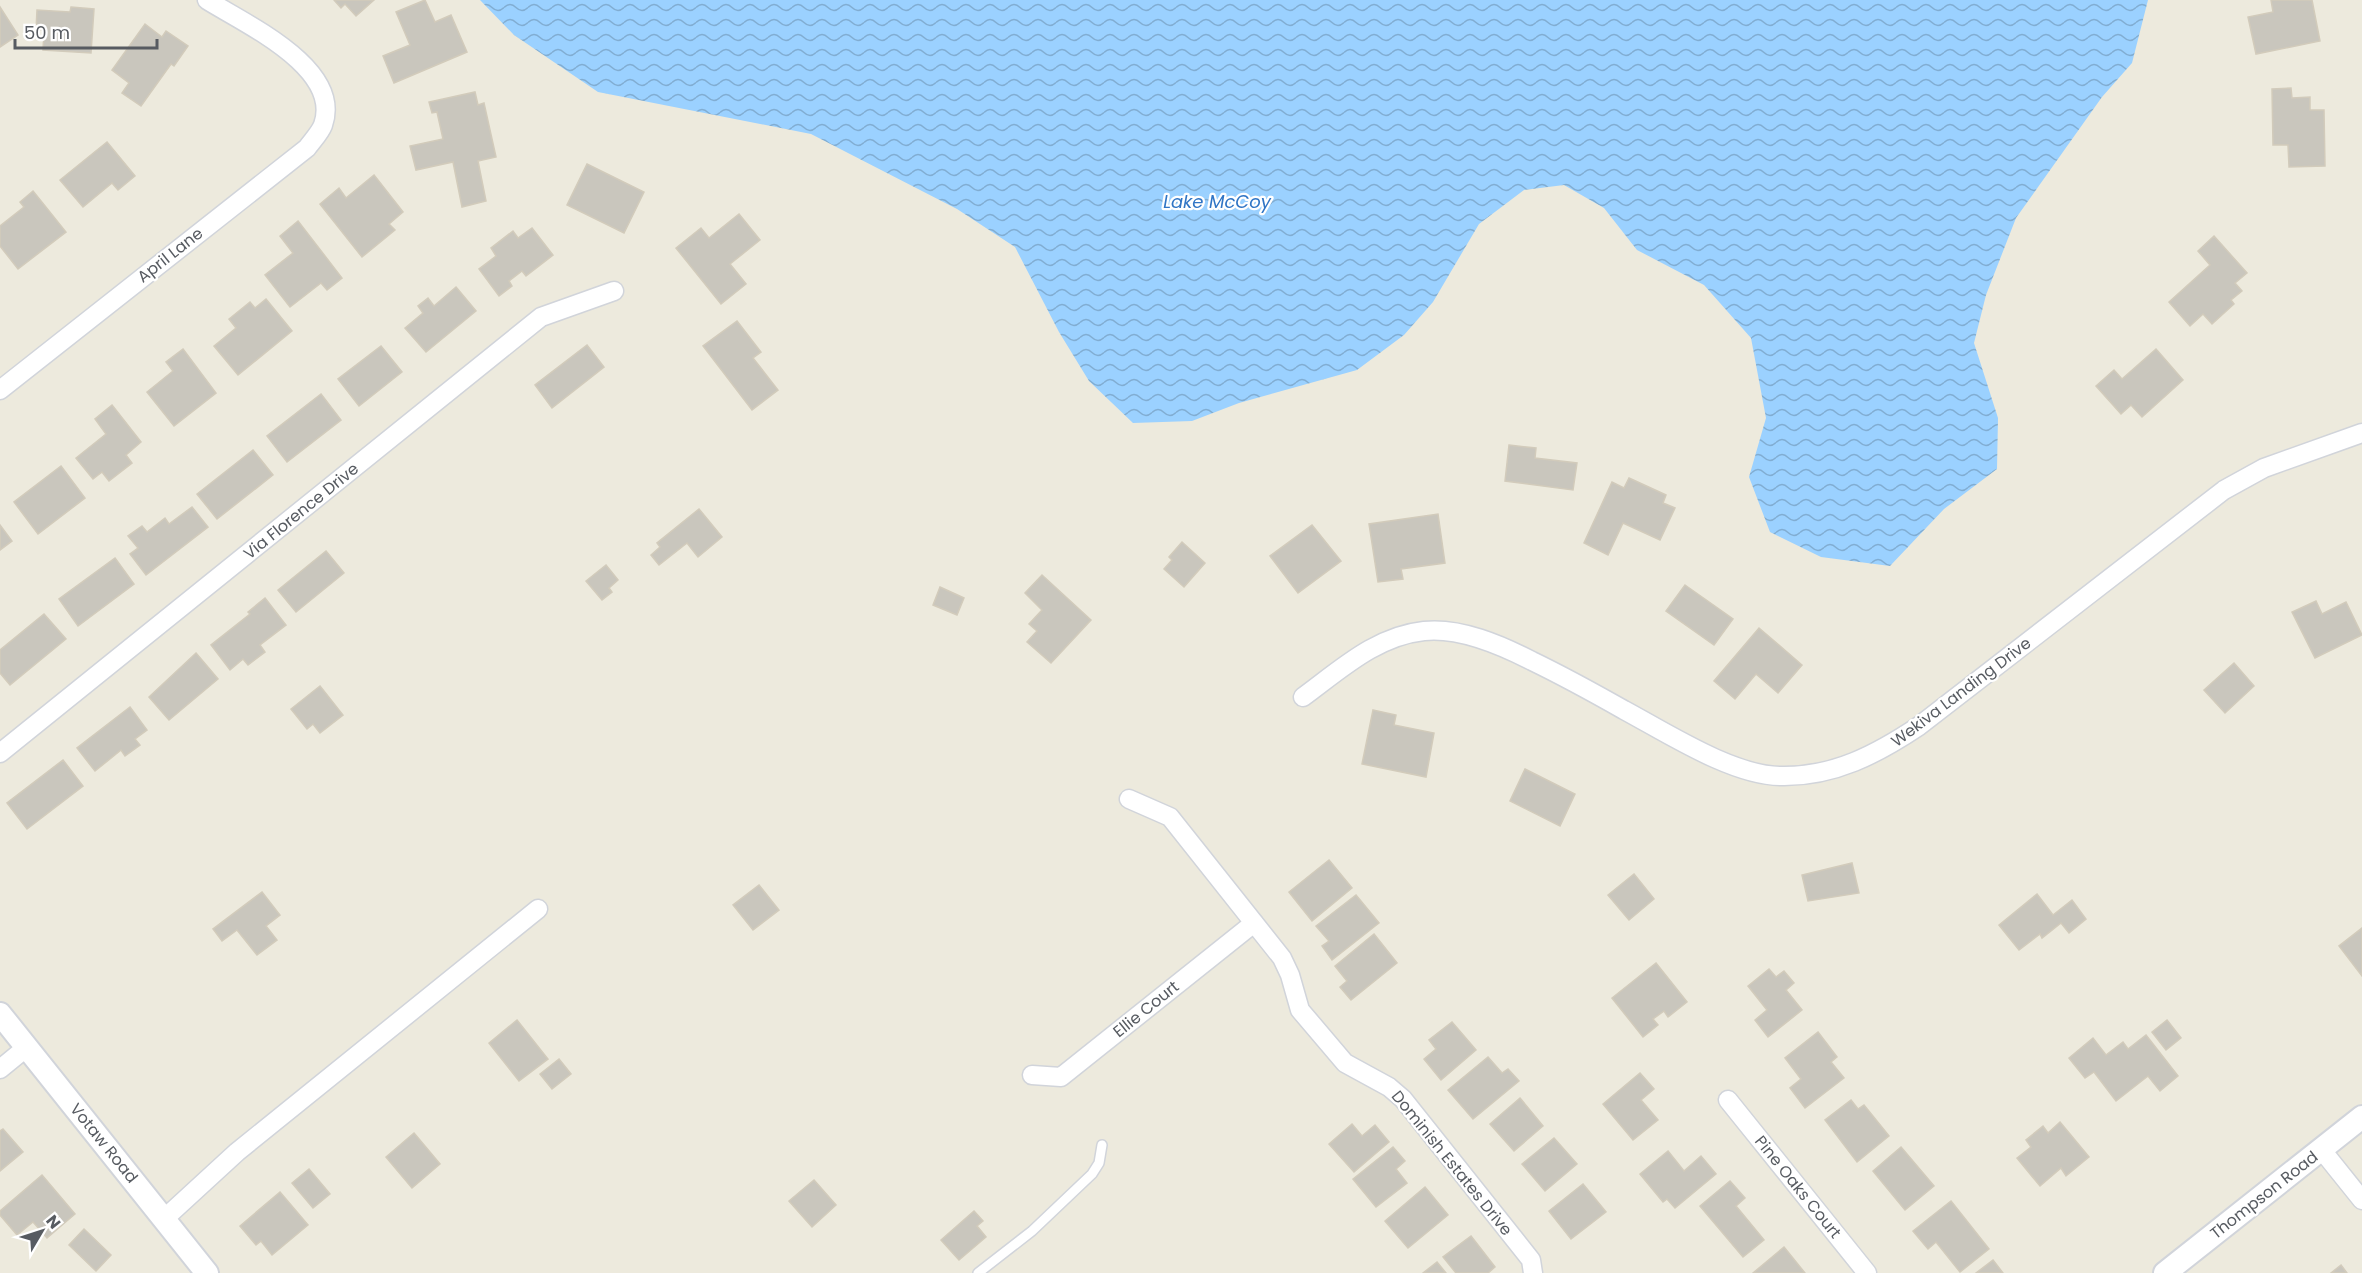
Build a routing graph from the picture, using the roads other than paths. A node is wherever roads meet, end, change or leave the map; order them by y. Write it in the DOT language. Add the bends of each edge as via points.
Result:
graph roads {
  1 [pos="207,0"];
  2 [pos="614,291"];
  3 [pos="0,390"];
  4 [pos="2362,433"];
  5 [pos="1303,698"];
  6 [pos="0,753"];
  7 [pos="1129,799"];
  8 [pos="538,909"];
  9 [pos="1254,923"];
  10 [pos="0,1014"];
  11 [pos="27,1047"];
  12 [pos="0,1069"];
  13 [pos="1032,1075"];
  14 [pos="1728,1101"];
  15 [pos="2362,1117"];
  16 [pos="1102,1145"];
  17 [pos="2321,1149"];
  18 [pos="2362,1200"];
  19 [pos="164,1219"];
  20 [pos="207,1273"];
  21 [pos="978,1273"];
  22 [pos="1533,1273"];
  23 [pos="1867,1273"];
  24 [pos="2165,1273"];
  1 -- 3 [label="street, April Lane" via="298,57 319,83 326,110 322,127 307,147"];
  2 -- 6 [label="street, Via Florence Drive" via="541,317"];
  4 -- 5 [label="street, Wekiva Landing Drive" via="2264,468 2224,490 1919,726 1872,756 1830,771 1782,776 1753,773 1681,742 1511,650 1464,635 1425,631 1383,641"];
  7 -- 9 [label="street, Dominish Estates Drive" via="1170,817"];
  8 -- 19 [label="street" via="237,1152"];
  9 -- 13 [label="street, Ellie Court" via="1062,1077"];
  9 -- 22 [label="street, Dominish Estates Drive" via="1282,958 1300,1010 1345,1063 1389,1087 1402,1099 1531,1260"];
  10 -- 11 [label="street, Votaw Road"];
  11 -- 12 [label="street"];
  11 -- 19 [label="street, Votaw Road"];
  14 -- 23 [label="street, Pine Oaks Court"];
  15 -- 17 [label="street, Thompson Road"];
  16 -- 21 [label="lane" via="1099,1163 1092,1174 1032,1231"];
  17 -- 18 [label="street"];
  17 -- 24 [label="street, Thompson Road"];
  19 -- 20 [label="street, Votaw Road"];
}
